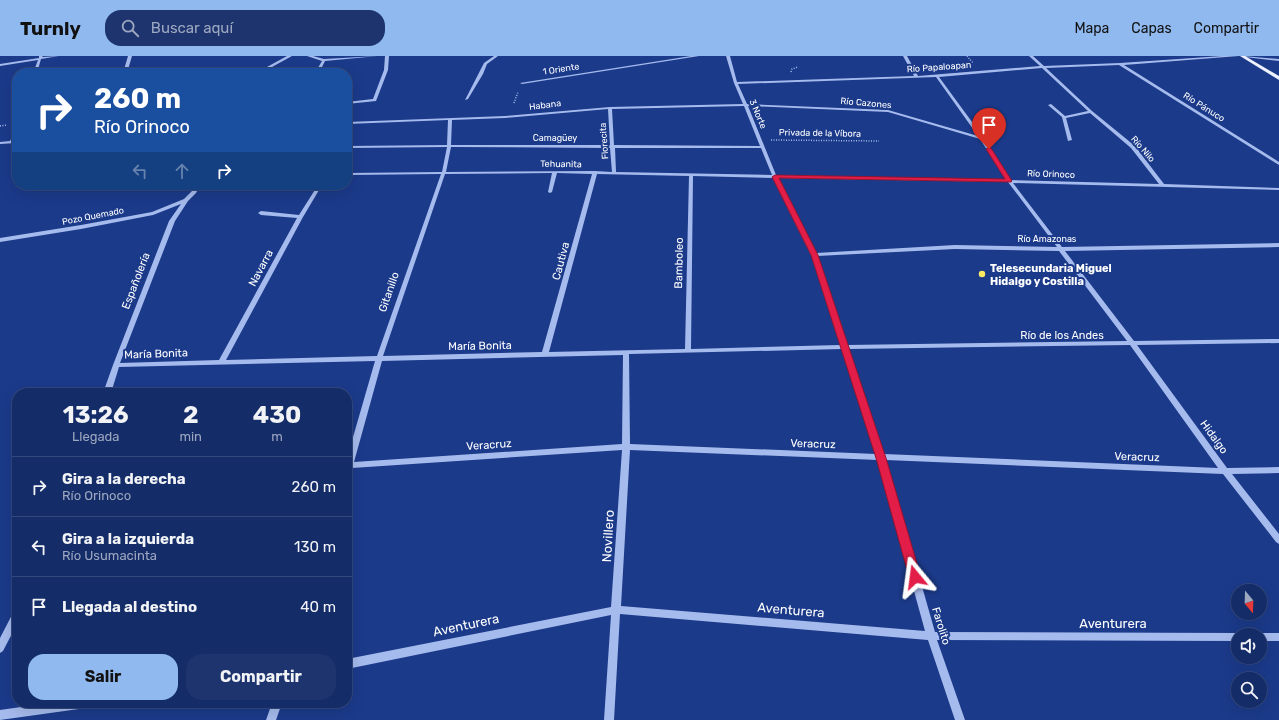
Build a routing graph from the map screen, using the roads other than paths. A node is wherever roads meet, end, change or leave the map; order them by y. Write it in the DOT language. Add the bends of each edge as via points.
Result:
graph roads {
  1 [pos="57,56"];
  2 [pos="130,56"];
  3 [pos="290,56"];
  4 [pos="309,56"];
  5 [pos="376,56"];
  6 [pos="387,56"];
  7 [pos="496,56"];
  8 [pos="697,56"];
  9 [pos="728,56"];
  10 [pos="905,56"];
  11 [pos="1031,56"];
  12 [pos="1237,56"];
  13 [pos="1244,56"];
  14 [pos="40,58"];
  15 [pos="324,60"];
  16 [pos="1279,60"];
  17 [pos="1120,64"];
  18 [pos="0,65"];
  19 [pos="1044,67"];
  20 [pos="37,68"];
  21 [pos="126,68"];
  22 [pos="267,68"];
  23 [pos="320,68"];
  24 [pos="937,76"];
  25 [pos="918,77"];
  26 [pos="1279,78"];
  27 [pos="522,82"];
  28 [pos="736,83"];
  29 [pos="466,99"];
  30 [pos="352,102"];
  31 [pos="745,105"];
  32 [pos="1050,105"];
  33 [pos="610,108"];
  34 [pos="1091,112"];
  35 [pos="1064,116"];
  36 [pos="450,119"];
  37 [pos="352,123"];
  38 [pos="982,138"];
  39 [pos="1070,140"];
  40 [pos="0,143"];
  41 [pos="11,143"];
  42 [pos="449,146"];
  43 [pos="613,146"];
  44 [pos="352,147"];
  45 [pos="763,147"];
  46 [pos="1279,164"];
  47 [pos="444,172"];
  48 [pos="555,172"];
  49 [pos="595,172"];
  50 [pos="614,173"];
  51 [pos="352,174"];
  52 [pos="691,175"];
  53 [pos="775,177"];
  54 [pos="1009,181"];
  55 [pos="1162,185"];
  56 [pos="1279,189"];
  57 [pos="195,190"];
  58 [pos="317,190"];
  59 [pos="550,192"];
  60 [pos="186,200"];
  61 [pos="261,213"];
  62 [pos="300,217"];
  63 [pos="0,240"];
  64 [pos="1279,245"];
  65 [pos="1060,249"];
  66 [pos="814,255"];
  67 [pos="1279,341"];
  68 [pos="1133,344"];
  69 [pos="845,346"];
  70 [pos="688,351"];
  71 [pos="626,352"];
  72 [pos="545,354"];
  73 [pos="379,359"];
  74 [pos="221,363"];
  75 [pos="116,365"];
  76 [pos="109,388"];
  77 [pos="626,447"];
  78 [pos="352,453"];
  79 [pos="881,458"];
  80 [pos="352,467"];
  81 [pos="1279,470"];
  82 [pos="1225,471"];
  83 [pos="1279,540"];
  84 [pos="617,610"];
  85 [pos="12,624"];
  86 [pos="931,636"];
  87 [pos="1231,637"];
  88 [pos="1267,637"];
  89 [pos="1279,637"];
  90 [pos="0,648"];
  91 [pos="352,663"];
  92 [pos="50,708"];
  93 [pos="275,708"];
  94 [pos="0,715"];
  95 [pos="271,720"];
  96 [pos="609,720"];
  97 [pos="960,720"];
  1 -- 14 [label="street"];
  2 -- 21 [label="street"];
  3 -- 22 [label="street"];
  4 -- 15 [label="street"];
  5 -- 15 [label="street"];
  6 -- 30 [label="street" via="386,70 375,100"];
  7 -- 29 [label="street" via="486,63"];
  8 -- 27 [label="street, 1 Oriente"];
  9 -- 28 [label="street, 3 Norte"];
  10 -- 25 [label="street"];
  11 -- 19 [label="street, Río Nilo"];
  12 -- 17 [label="street, Río Papaloapan"];
  13 -- 16 [label="street"];
  13 -- 26 [label="main road"];
  14 -- 18 [label="street"];
  14 -- 20 [label="street"];
  15 -- 23 [label="street"];
  17 -- 19 [label="street, Río Papaloapan"];
  17 -- 46 [label="street, Río Pánuco"];
  19 -- 24 [label="street, Río Papaloapan"];
  19 -- 34 [label="street, Río Nilo"];
  24 -- 25 [label="street, Río Papaloapan"];
  24 -- 38 [label="street, Hidalgo"];
  25 -- 28 [label="street, Río Papaloapan"];
  28 -- 31 [label="street, 3 Norte"];
  31 -- 33 [label="street, Habana"];
  31 -- 38 [label="street, Río Cazones" via="888,111"];
  31 -- 45 [label="street, 3 Norte"];
  32 -- 35 [label="street"];
  33 -- 36 [label="street, Habana"];
  33 -- 43 [label="street, Florecita"];
  34 -- 35 [label="street"];
  34 -- 55 [label="street, Río Nilo" via="1133,147"];
  35 -- 39 [label="street"];
  36 -- 37 [label="street, Habana"];
  36 -- 42 [label="street, Gitanillo"];
  38 -- 54 [label="street, Hidalgo"];
  40 -- 41 [label="street"];
  42 -- 43 [label="street, Camagüey"];
  42 -- 44 [label="street, Camagüey"];
  42 -- 47 [label="street, Gitanillo"];
  43 -- 45 [label="street, Camagüey"];
  43 -- 50 [label="street, Florecita"];
  45 -- 53 [label="street, 3 Norte"];
  47 -- 48 [label="street, Tehuanita"];
  47 -- 51 [label="street, Tehuanita"];
  47 -- 73 [label="street, Gitanillo"];
  48 -- 49 [label="street, Tehuanita"];
  48 -- 59 [label="street"];
  49 -- 50 [label="street, Tehuanita"];
  49 -- 72 [label="street, Cautiva"];
  50 -- 52 [label="street, Tehuanita"];
  52 -- 53 [label="street, Tehuanita"];
  52 -- 70 [label="street, Bamboleo"];
  53 -- 54 [label="street, Río Orinoco"];
  53 -- 66 [label="street, Farolito"];
  54 -- 55 [label="street, Río Orinoco"];
  54 -- 65 [label="street, Hidalgo"];
  55 -- 56 [label="street, Río Orinoco"];
  57 -- 60 [label="street, Españolería"];
  58 -- 62 [label="street, Navarra"];
  60 -- 63 [label="street, Pozo Quemado" via="153,213"];
  60 -- 75 [label="street, Españolería" via="172,222"];
  61 -- 62 [label="street"];
  62 -- 74 [label="street, Navarra"];
  64 -- 65 [label="street, Río Amazonas"];
  65 -- 66 [label="street, Río Amazonas" via="955,247"];
  65 -- 68 [label="street, Hidalgo"];
  66 -- 69 [label="street, Farolito"];
  67 -- 68 [label="street, Río de los Andes"];
  68 -- 69 [label="street, Río de los Andes"];
  68 -- 82 [label="street, Hidalgo"];
  69 -- 70 [label="street, María Bonita"];
  69 -- 79 [label="street, Farolito"];
  70 -- 71 [label="street, María Bonita"];
  71 -- 72 [label="street, María Bonita"];
  71 -- 77 [label="street, Novillero"];
  72 -- 73 [label="street, María Bonita"];
  73 -- 74 [label="street, María Bonita"];
  73 -- 78 [label="street, Gitanillo"];
  74 -- 75 [label="street, María Bonita"];
  75 -- 76 [label="street, Españolería"];
  77 -- 79 [label="street, Veracruz"];
  77 -- 80 [label="street, Veracruz"];
  77 -- 84 [label="street, Novillero"];
  79 -- 82 [label="street, Veracruz"];
  79 -- 86 [label="street, Farolito"];
  81 -- 82 [label="street, Veracruz"];
  82 -- 83 [label="street, Hidalgo"];
  84 -- 86 [label="street, Aventurera"];
  84 -- 91 [label="street, Aventurera"];
  84 -- 96 [label="street, Novillero"];
  85 -- 90 [label="street"];
  86 -- 87 [label="street, Aventurera"];
  86 -- 97 [label="street, Farolito"];
  88 -- 89 [label="street"];
  92 -- 94 [label="street"];
  93 -- 95 [label="street"];
}
